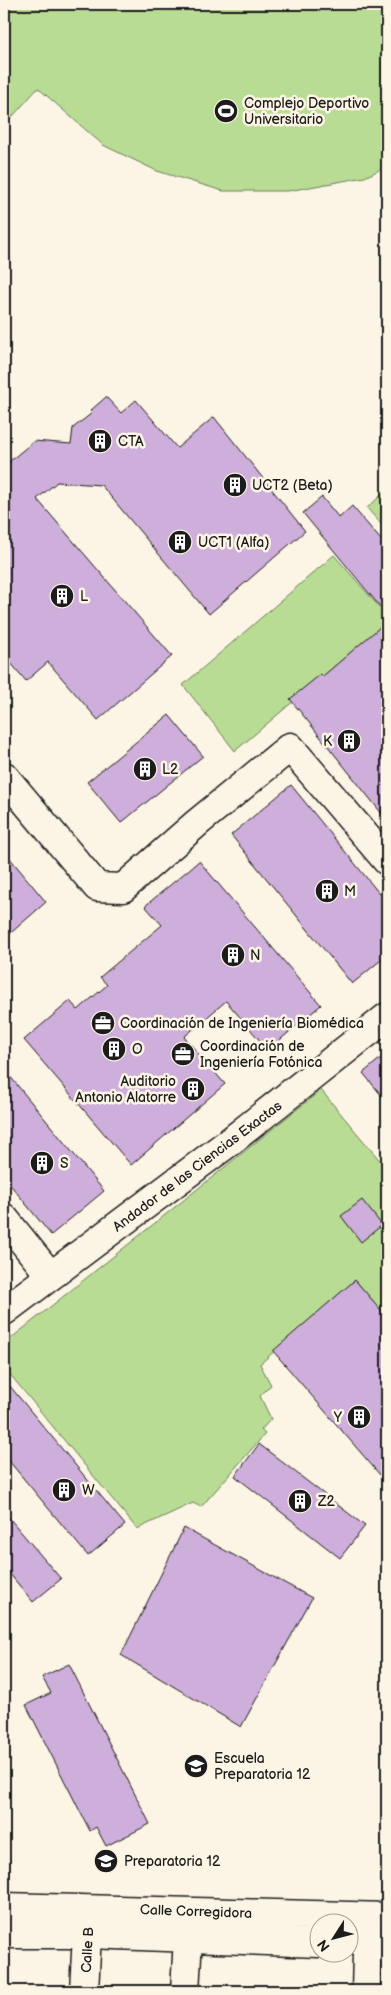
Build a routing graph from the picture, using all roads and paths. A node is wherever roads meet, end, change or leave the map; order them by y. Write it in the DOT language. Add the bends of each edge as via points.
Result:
graph roads {
  1 [pos="4,776"];
  2 [pos="387,861"];
  3 [pos="387,1017"];
  4 [pos="4,1218"];
  5 [pos="50,1275"];
  6 [pos="4,1311"];
  7 [pos="4,1907"];
  8 [pos="378,1917"];
  9 [pos="88,1921"];
  10 [pos="4,1934"];
  11 [pos="188,1938"];
  12 [pos="308,1944"];
  13 [pos="368,1945"];
  14 [pos="84,1991"];
  15 [pos="185,1991"];
  16 [pos="366,1991"];
  1 -- 2 [label="street" via="97,887 123,888 290,747"];
  3 -- 5 [label="street, Andador de las Ciencias Exactas" via="232,1140"];
  4 -- 5 [label="street"];
  5 -- 6 [label="street, Andador de las Ciencias Exactas"];
  7 -- 9 [label="street, Calle Corregidora"];
  8 -- 9 [label="street, Calle Corregidora"];
  8 -- 13 [label="street"];
  9 -- 10 [label="street, Calle Corregidora"];
  9 -- 11 [label="street, Calle Corregidora"];
  9 -- 14 [label="street, Calle B"];
  11 -- 12 [label="street, Calle Corregidora"];
  11 -- 15 [label="street"];
  13 -- 16 [label="street"];
}
